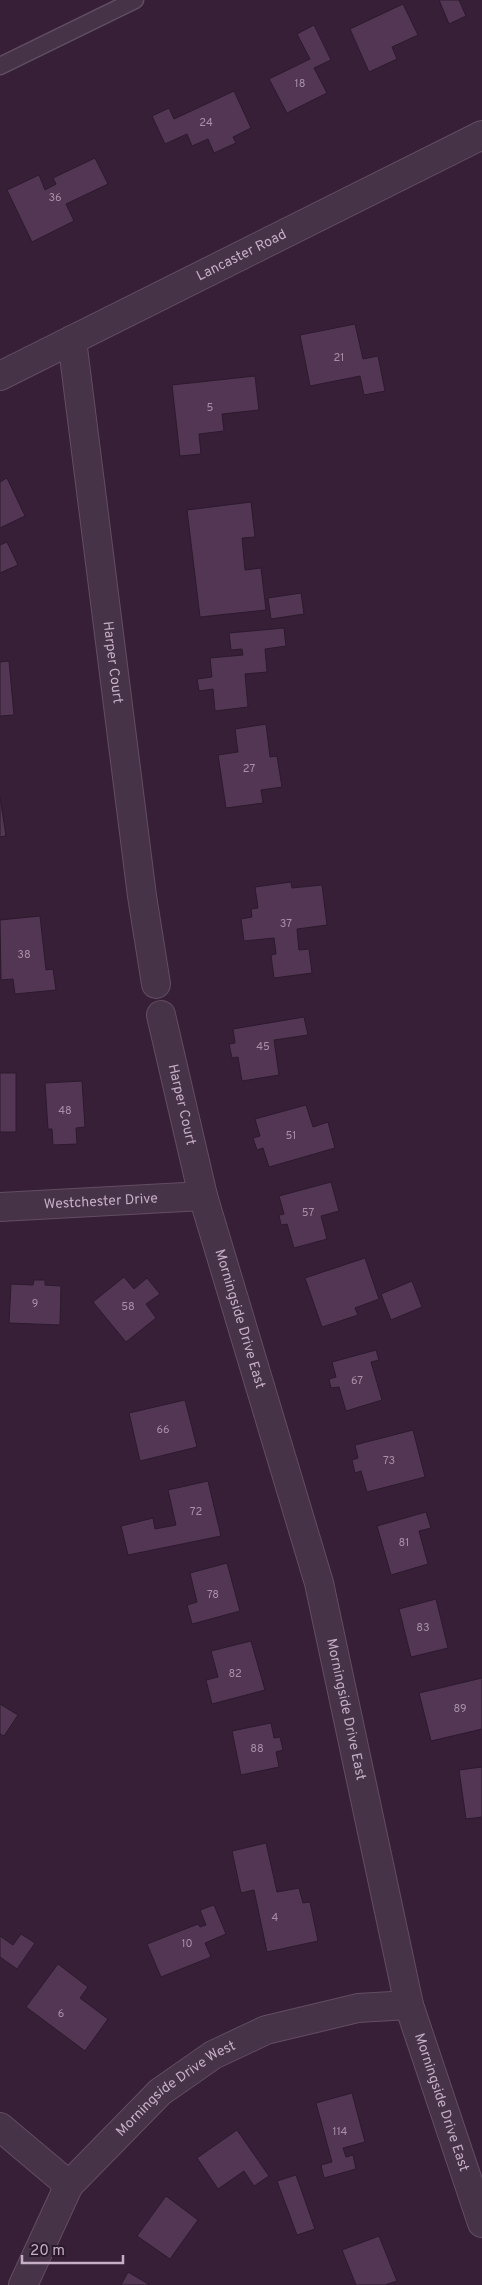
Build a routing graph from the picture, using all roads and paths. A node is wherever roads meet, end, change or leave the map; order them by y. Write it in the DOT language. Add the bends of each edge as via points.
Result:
graph roads {
  1 [pos="134,0"];
  2 [pos="0,66"];
  3 [pos="482,135"];
  4 [pos="72,340"];
  5 [pos="0,376"];
  6 [pos="156,984"];
  7 [pos="161,1014"];
  8 [pos="203,1196"];
  9 [pos="0,1207"];
  10 [pos="409,2005"];
  11 [pos="0,2127"];
  12 [pos="475,2180"];
  13 [pos="69,2185"];
  14 [pos="482,2223"];
  15 [pos="23,2285"];
  1 -- 2 [label="lane"];
  3 -- 4 [label="street, Lancaster Road"];
  4 -- 5 [label="street, Lancaster Road"];
  4 -- 6 [label="street, Harper Court" via="142,896"];
  7 -- 8 [label="street, Harper Court"];
  8 -- 9 [label="street, Westchester Drive"];
  8 -- 10 [label="street, Morningside Drive East" via="319,1583"];
  10 -- 12 [label="street, Morningside Drive East"];
  10 -- 13 [label="street, Morningside Drive West" via="358,2008 266,2030 240,2041 160,2092"];
  11 -- 13 [label="street"];
  12 -- 14 [label="street, Morningside Drive East"];
  13 -- 15 [label="street, Morningside Drive West"];
}
